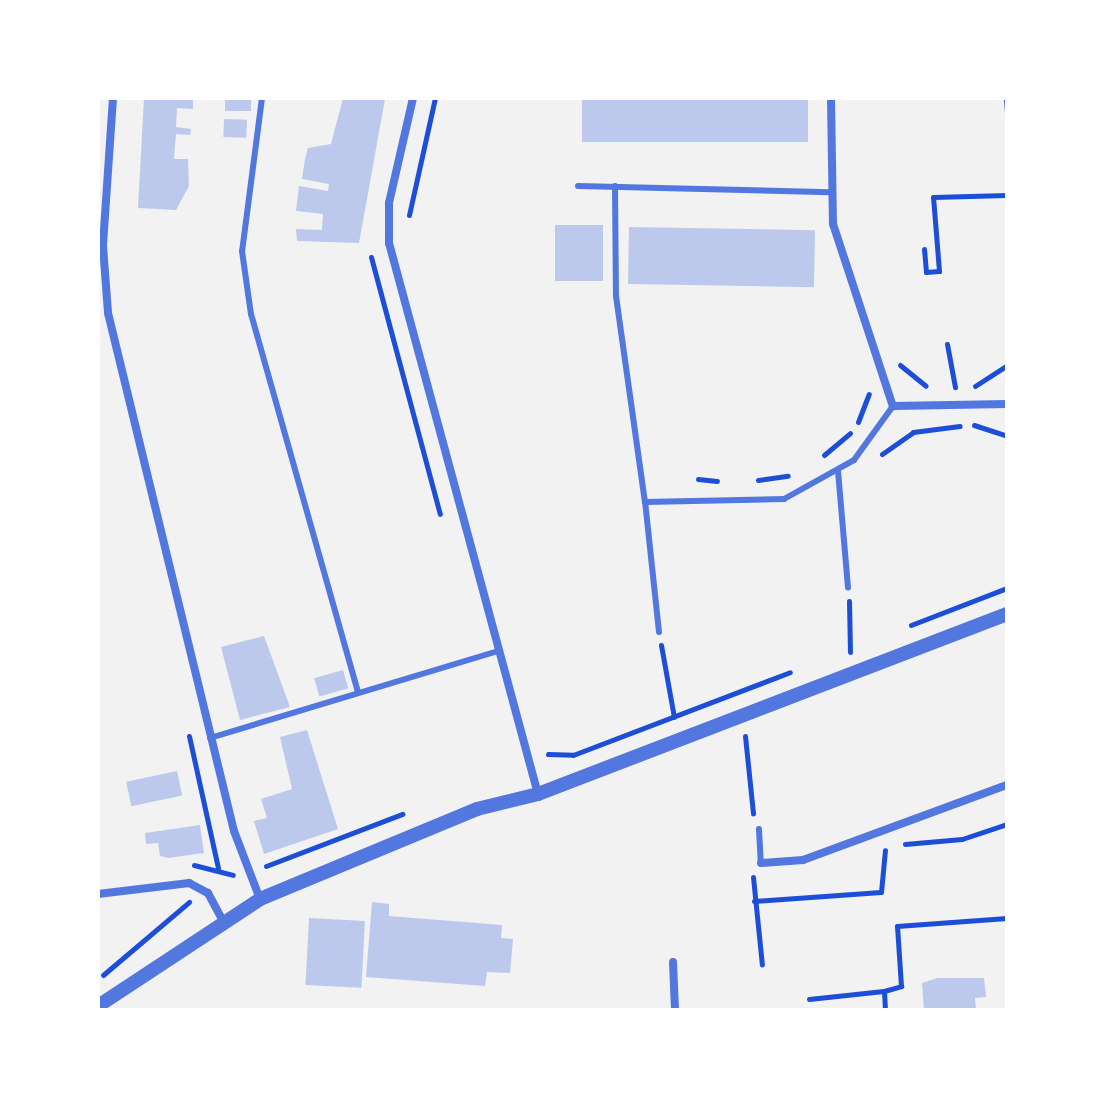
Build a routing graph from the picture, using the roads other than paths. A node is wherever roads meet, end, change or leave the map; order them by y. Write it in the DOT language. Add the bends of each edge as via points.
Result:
graph roads {
  1 [pos="113,98"];
  2 [pos="262,98"];
  3 [pos="413,98"];
  4 [pos="831,98"];
  5 [pos="578,186"];
  6 [pos="615,186"];
  7 [pos="830,192"];
  8 [pos="1007,404"];
  9 [pos="893,406"];
  10 [pos="838,471"];
  11 [pos="645,502"];
  12 [pos="848,588"];
  13 [pos="1007,614"];
  14 [pos="659,632"];
  15 [pos="498,651"];
  16 [pos="358,692"];
  17 [pos="210,738"];
  18 [pos="1007,785"];
  19 [pos="538,794"];
  20 [pos="759,829"];
  21 [pos="761,863"];
  22 [pos="98,894"];
  23 [pos="260,899"];
  24 [pos="222,919"];
  25 [pos="673,962"];
  26 [pos="98,1006"];
  27 [pos="675,1010"];
  1 -- 17 [label="street" via="103,246 108,313"];
  2 -- 16 [label="lane" via="242,251 251,314"];
  3 -- 15 [label="street" via="388,237"];
  4 -- 7 [label="street"];
  5 -- 6 [label="lane"];
  6 -- 7 [label="lane"];
  6 -- 11 [label="lane" via="616,296"];
  7 -- 9 [label="street" via="846,272"];
  8 -- 9 [label="street"];
  9 -- 10 [label="lane"];
  10 -- 11 [label="lane" via="784,499"];
  10 -- 12 [label="lane"];
  11 -- 14 [label="lane"];
  13 -- 19 [label="street"];
  15 -- 16 [label="lane"];
  15 -- 19 [label="street"];
  16 -- 17 [label="lane"];
  17 -- 23 [label="street"];
  18 -- 21 [label="street" via="807,858"];
  19 -- 23 [label="street" via="477,809"];
  20 -- 21 [label="lane"];
  22 -- 24 [label="street" via="189,883 205,892"];
  23 -- 24 [label="street"];
  24 -- 26 [label="street"];
  25 -- 27 [label="street"];
}
